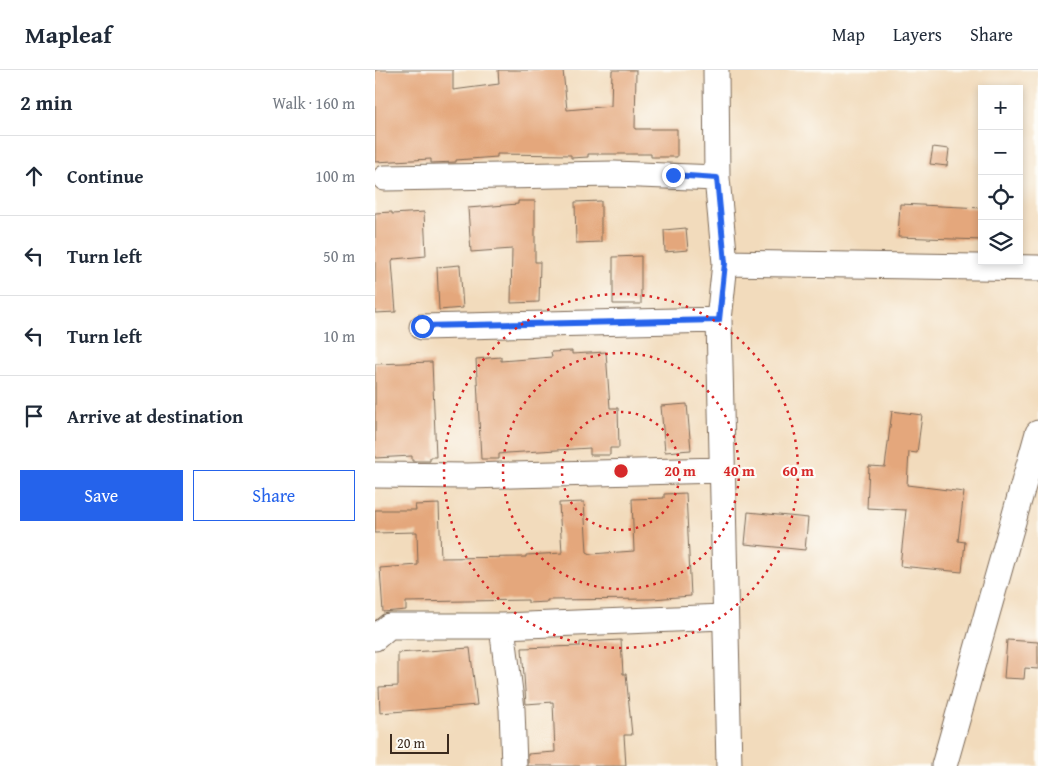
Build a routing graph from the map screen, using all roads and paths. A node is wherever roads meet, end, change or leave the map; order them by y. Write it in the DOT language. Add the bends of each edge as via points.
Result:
graph roads {
  1 [pos="716,70"];
  2 [pos="385,178"];
  3 [pos="717,178"];
  4 [pos="725,263"];
  5 [pos="1038,268"];
  6 [pos="719,320"];
  7 [pos="422,326"];
  8 [pos="1038,433"];
  9 [pos="723,470"];
  10 [pos="375,475"];
  11 [pos="724,617"];
  12 [pos="502,626"];
  13 [pos="375,638"];
  14 [pos="514,766"];
  15 [pos="729,766"];
  16 [pos="944,766"];
  1 -- 3 [label="street"];
  2 -- 3 [label="street" via="614,174"];
  3 -- 4 [label="street"];
  4 -- 5 [label="street"];
  4 -- 6 [label="street"];
  6 -- 7 [label="street"];
  6 -- 9 [label="street"];
  8 -- 16 [label="street"];
  9 -- 10 [label="street"];
  9 -- 11 [label="street"];
  11 -- 12 [label="street"];
  11 -- 15 [label="street"];
  12 -- 13 [label="street" via="389,626"];
  12 -- 14 [label="street" via="512,709"];
}
